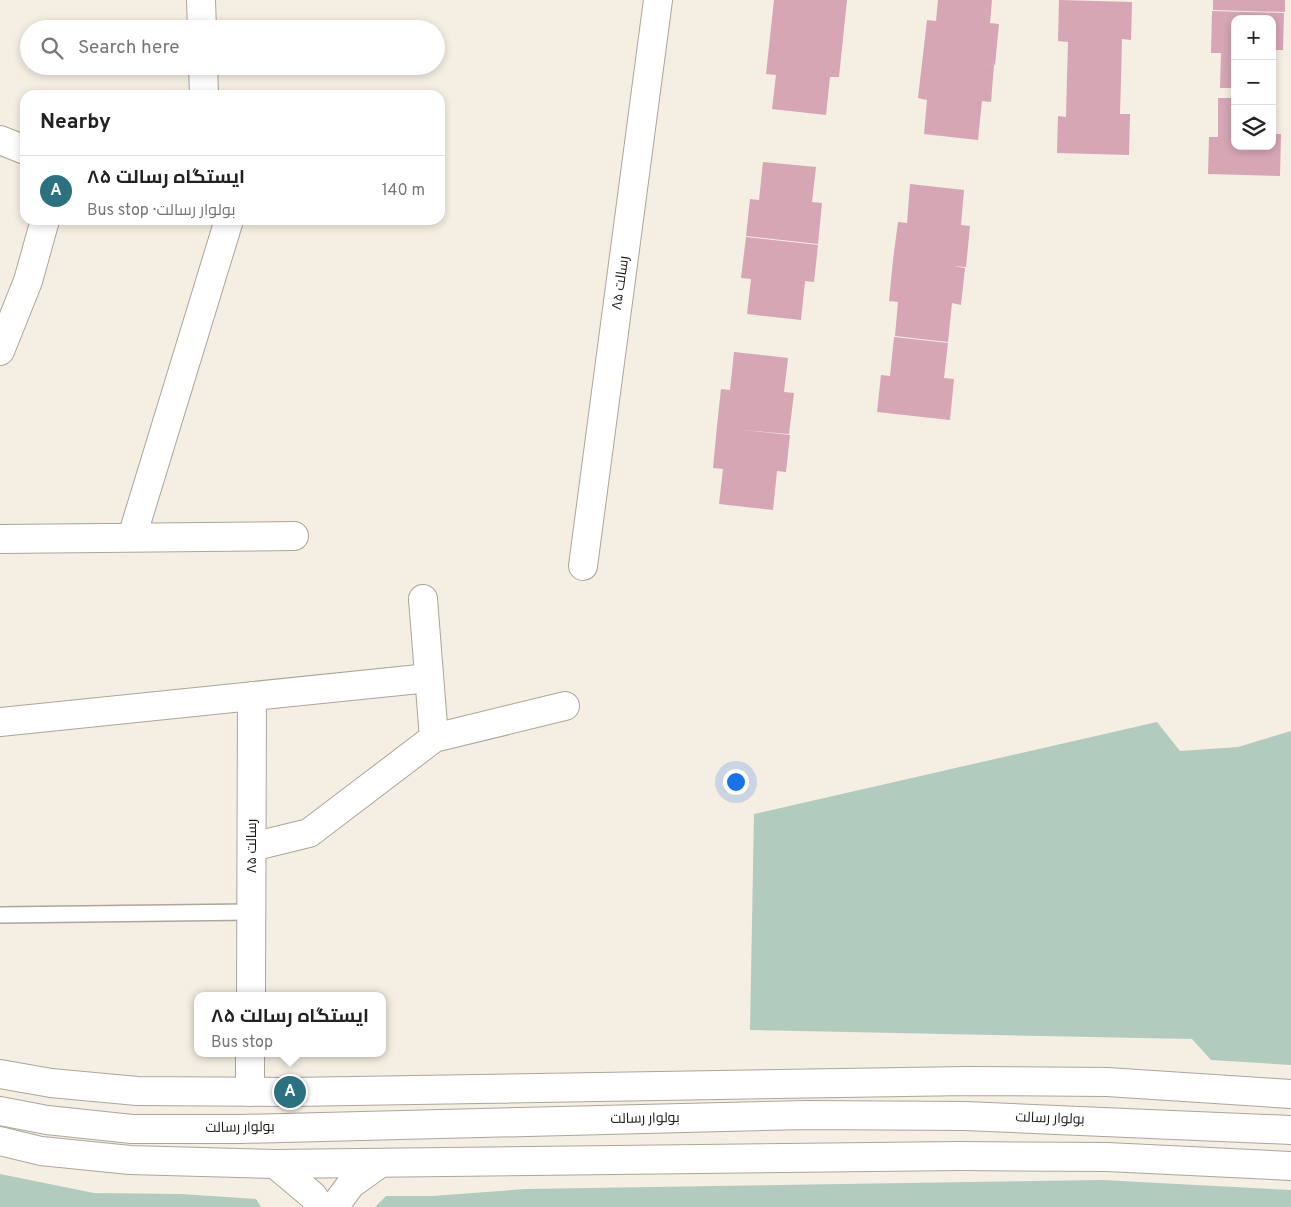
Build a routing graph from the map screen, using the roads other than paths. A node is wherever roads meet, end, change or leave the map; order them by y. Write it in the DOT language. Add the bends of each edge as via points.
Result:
graph roads {
  1 [pos="201,0"];
  2 [pos="658,0"];
  3 [pos="202,20"];
  4 [pos="203,75"];
  5 [pos="204,90"];
  6 [pos="0,140"];
  7 [pos="20,148"];
  8 [pos="45,225"];
  9 [pos="227,225"];
  10 [pos="0,351"];
  11 [pos="294,536"];
  12 [pos="132,537"];
  13 [pos="0,538"];
  14 [pos="583,566"];
  15 [pos="423,599"];
  16 [pos="429,678"];
  17 [pos="252,696"];
  18 [pos="566,706"];
  19 [pos="0,722"];
  20 [pos="434,738"];
  21 [pos="252,846"];
  22 [pos="251,912"];
  23 [pos="0,915"];
  24 [pos="251,992"];
  25 [pos="250,1057"];
  26 [pos="0,1074"];
  27 [pos="250,1092"];
  28 [pos="1291,1094"];
  29 [pos="0,1111"];
  30 [pos="1291,1130"];
  31 [pos="0,1141"];
  32 [pos="275,1164"];
  33 [pos="379,1164"];
  34 [pos="1291,1166"];
  35 [pos="320,1207"];
  36 [pos="334,1207"];
  1 -- 3 [label="street"];
  2 -- 14 [label="street, رسالت ۸۵"];
  4 -- 5 [label="street"];
  6 -- 7 [label="street"];
  8 -- 10 [label="street" via="28,281"];
  9 -- 12 [label="street"];
  11 -- 12 [label="street"];
  12 -- 13 [label="street"];
  15 -- 16 [label="street"];
  16 -- 17 [label="street"];
  16 -- 20 [label="street"];
  17 -- 19 [label="street"];
  17 -- 21 [label="street, رسالت ۸۵"];
  18 -- 20 [label="street"];
  20 -- 21 [label="street" via="309,833"];
  21 -- 22 [label="street, رسالت ۸۵"];
  22 -- 23 [label="lane"];
  22 -- 24 [label="street, رسالت ۸۵"];
  25 -- 27 [label="street"];
  26 -- 27 [label="street" via="51,1083 137,1091"];
  27 -- 28 [label="street" via="967,1081 1107,1082"];
  29 -- 30 [label="street, بولوار رسالت" via="47,1120 132,1129 806,1115 974,1116"];
  31 -- 32 [label="street" via="41,1151 130,1160"];
  32 -- 33 [label="street"];
  32 -- 35 [label="street" via="313,1196"];
  33 -- 34 [label="street" via="960,1156 1107,1157"];
  33 -- 36 [label="street" via="351,1184"];
}
